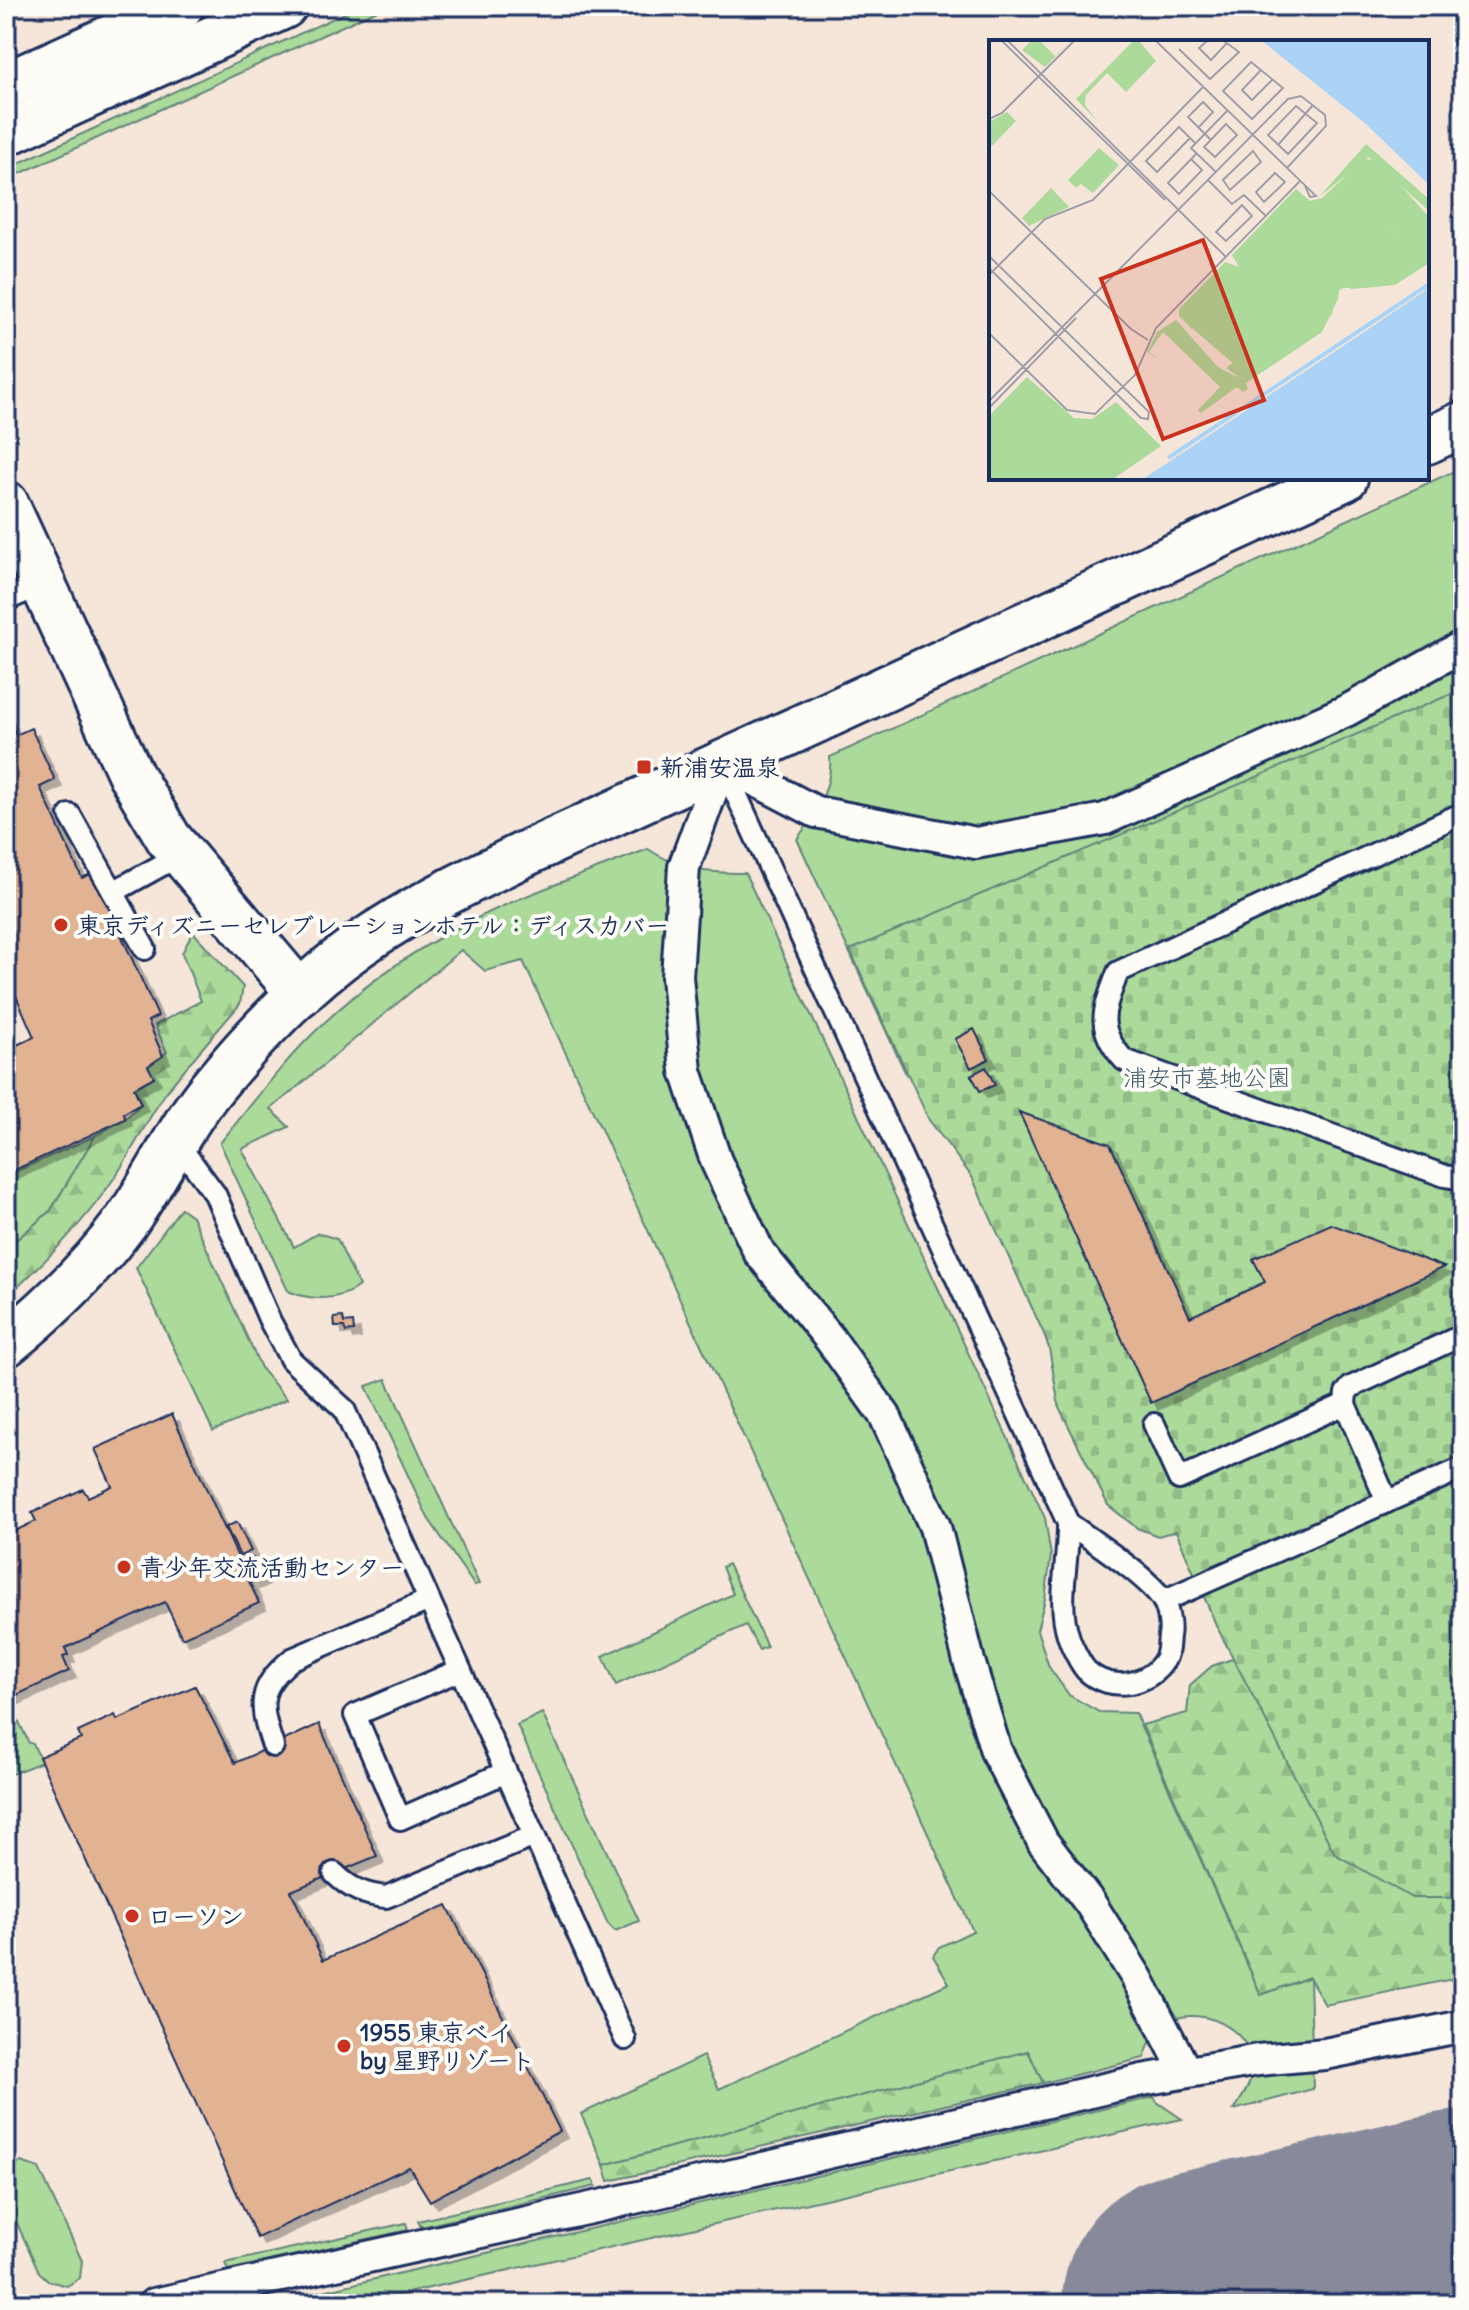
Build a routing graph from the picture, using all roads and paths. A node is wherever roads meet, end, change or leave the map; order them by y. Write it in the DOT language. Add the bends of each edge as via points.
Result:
graph roads {
  1 [pos="181,6"];
  2 [pos="284,6"];
  3 [pos="6,85"];
  4 [pos="6,133"];
  5 [pos="1463,424"];
  6 [pos="1429,440"];
  7 [pos="1341,480"];
  8 [pos="6,504"];
  9 [pos="25,592"];
  10 [pos="1463,646"];
  11 [pos="722,763"];
  12 [pos="1463,813"];
  13 [pos="70,815"];
  14 [pos="182,854"];
  15 [pos="113,892"];
  16 [pos="145,949"];
  17 [pos="300,994"];
  18 [pos="175,1140"];
  19 [pos="1463,1179"];
  20 [pos="1463,1337"];
  21 [pos="6,1344"];
  22 [pos="1345,1404"];
  23 [pos="1154,1424"];
  24 [pos="1463,1468"];
  25 [pos="1387,1502"];
  26 [pos="1068,1523"];
  27 [pos="429,1600"];
  28 [pos="1163,1601"];
  29 [pos="460,1670"];
  30 [pos="273,1746"];
  31 [pos="506,1772"];
  32 [pos="534,1836"];
  33 [pos="334,1873"];
  34 [pos="1463,2026"];
  35 [pos="625,2039"];
  36 [pos="1186,2072"];
  37 [pos="154,2304"];
  1 -- 3 [label="street"];
  2 -- 4 [label="street"];
  5 -- 6 [label="street"];
  7 -- 11 [label="street"];
  8 -- 9 [label="street"];
  9 -- 14 [label="street"];
  10 -- 11 [label="street" via="1348,710 1105,819 976,843 816,812"];
  11 -- 17 [label="street" via="455,887 356,947"];
  11 -- 26 [label="lane"];
  11 -- 36 [label="street" via="684,867 677,977 686,1071 716,1161 759,1252 885,1416 935,1527 996,1751 1043,1842 1130,1966"];
  12 -- 19 [label="lane" via="1118,972 1103,1012 1108,1042 1124,1060"];
  13 -- 15 [label="lane"];
  14 -- 15 [label="lane"];
  14 -- 17 [label="street"];
  15 -- 16 [label="lane"];
  17 -- 18 [label="street" via="231,1065"];
  18 -- 21 [label="street" via="126,1221 88,1270"];
  18 -- 27 [label="lane" via="215,1194 291,1360 344,1409"];
  20 -- 22 [label="lane" via="1351,1387"];
  22 -- 23 [label="lane" via="1179,1479"];
  22 -- 25 [label="lane"];
  24 -- 25 [label="lane"];
  25 -- 28 [label="lane"];
  26 -- 28 [label="lane"];
  26 -- 28 [label="lane" via="1062,1609 1069,1640 1087,1671 1110,1683 1136,1683 1155,1673 1167,1656 1170,1628"];
  27 -- 29 [label="lane"];
  27 -- 30 [label="lane" via="292,1659 278,1671 262,1706"];
  29 -- 31 [label="lane"];
  29 -- 31 [label="lane" via="355,1715 379,1773 400,1819"];
  31 -- 32 [label="lane"];
  32 -- 33 [label="lane" via="386,1897 355,1890"];
  32 -- 35 [label="lane"];
  34 -- 36 [label="street" via="1325,2054"];
  36 -- 37 [label="street"];
}
